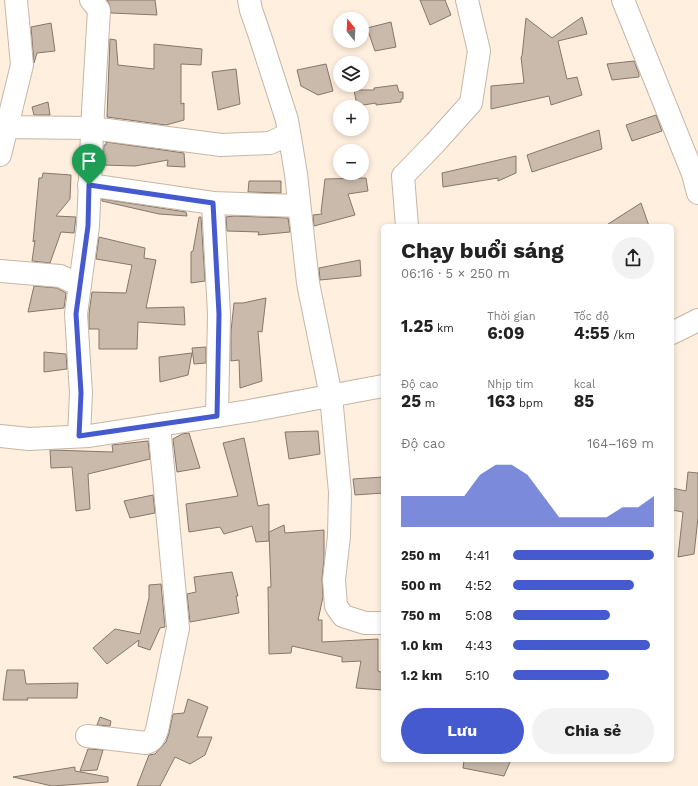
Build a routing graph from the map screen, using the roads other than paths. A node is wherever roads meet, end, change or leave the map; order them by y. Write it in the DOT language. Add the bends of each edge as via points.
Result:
graph roads {
  1 [pos="16,0"];
  2 [pos="91,0"];
  3 [pos="249,0"];
  4 [pos="467,0"];
  5 [pos="623,0"];
  6 [pos="3,127"];
  7 [pos="92,128"];
  8 [pos="289,134"];
  9 [pos="0,155"];
  10 [pos="89,185"];
  11 [pos="698,193"];
  12 [pos="213,203"];
  13 [pos="299,206"];
  14 [pos="407,224"];
  15 [pos="0,271"];
  16 [pos="80,285"];
  17 [pos="698,320"];
  18 [pos="674,332"];
  19 [pos="381,386"];
  20 [pos="331,396"];
  21 [pos="217,416"];
  22 [pos="159,425"];
  23 [pos="0,436"];
  24 [pos="79,436"];
  25 [pos="381,623"];
  26 [pos="87,736"];
  1 -- 6 [label="street" via="22,65"];
  2 -- 7 [label="street" via="99,10"];
  3 -- 8 [label="street" via="250,10 287,120"];
  4 -- 14 [label="street" via="479,52 471,103 403,176"];
  5 -- 11 [label="street" via="693,174"];
  6 -- 7 [label="street"];
  6 -- 9 [label="street"];
  7 -- 8 [label="street" via="221,145 270,143"];
  7 -- 10 [label="street"];
  8 -- 13 [label="street"];
  10 -- 12 [label="street"];
  10 -- 16 [label="street" via="88,226"];
  12 -- 13 [label="street"];
  12 -- 21 [label="street" via="219,314"];
  13 -- 20 [label="street" via="308,283"];
  15 -- 16 [label="street" via="60,276"];
  16 -- 24 [label="street" via="76,314 81,393"];
  17 -- 18 [label="street"];
  19 -- 20 [label="street"];
  20 -- 21 [label="street"];
  20 -- 25 [label="street" via="340,492 334,580 336,606 343,616 366,623"];
  21 -- 22 [label="street"];
  22 -- 24 [label="street"];
  22 -- 26 [label="street" via="178,628 157,730 150,742 146,743"];
  23 -- 24 [label="street"];
}
